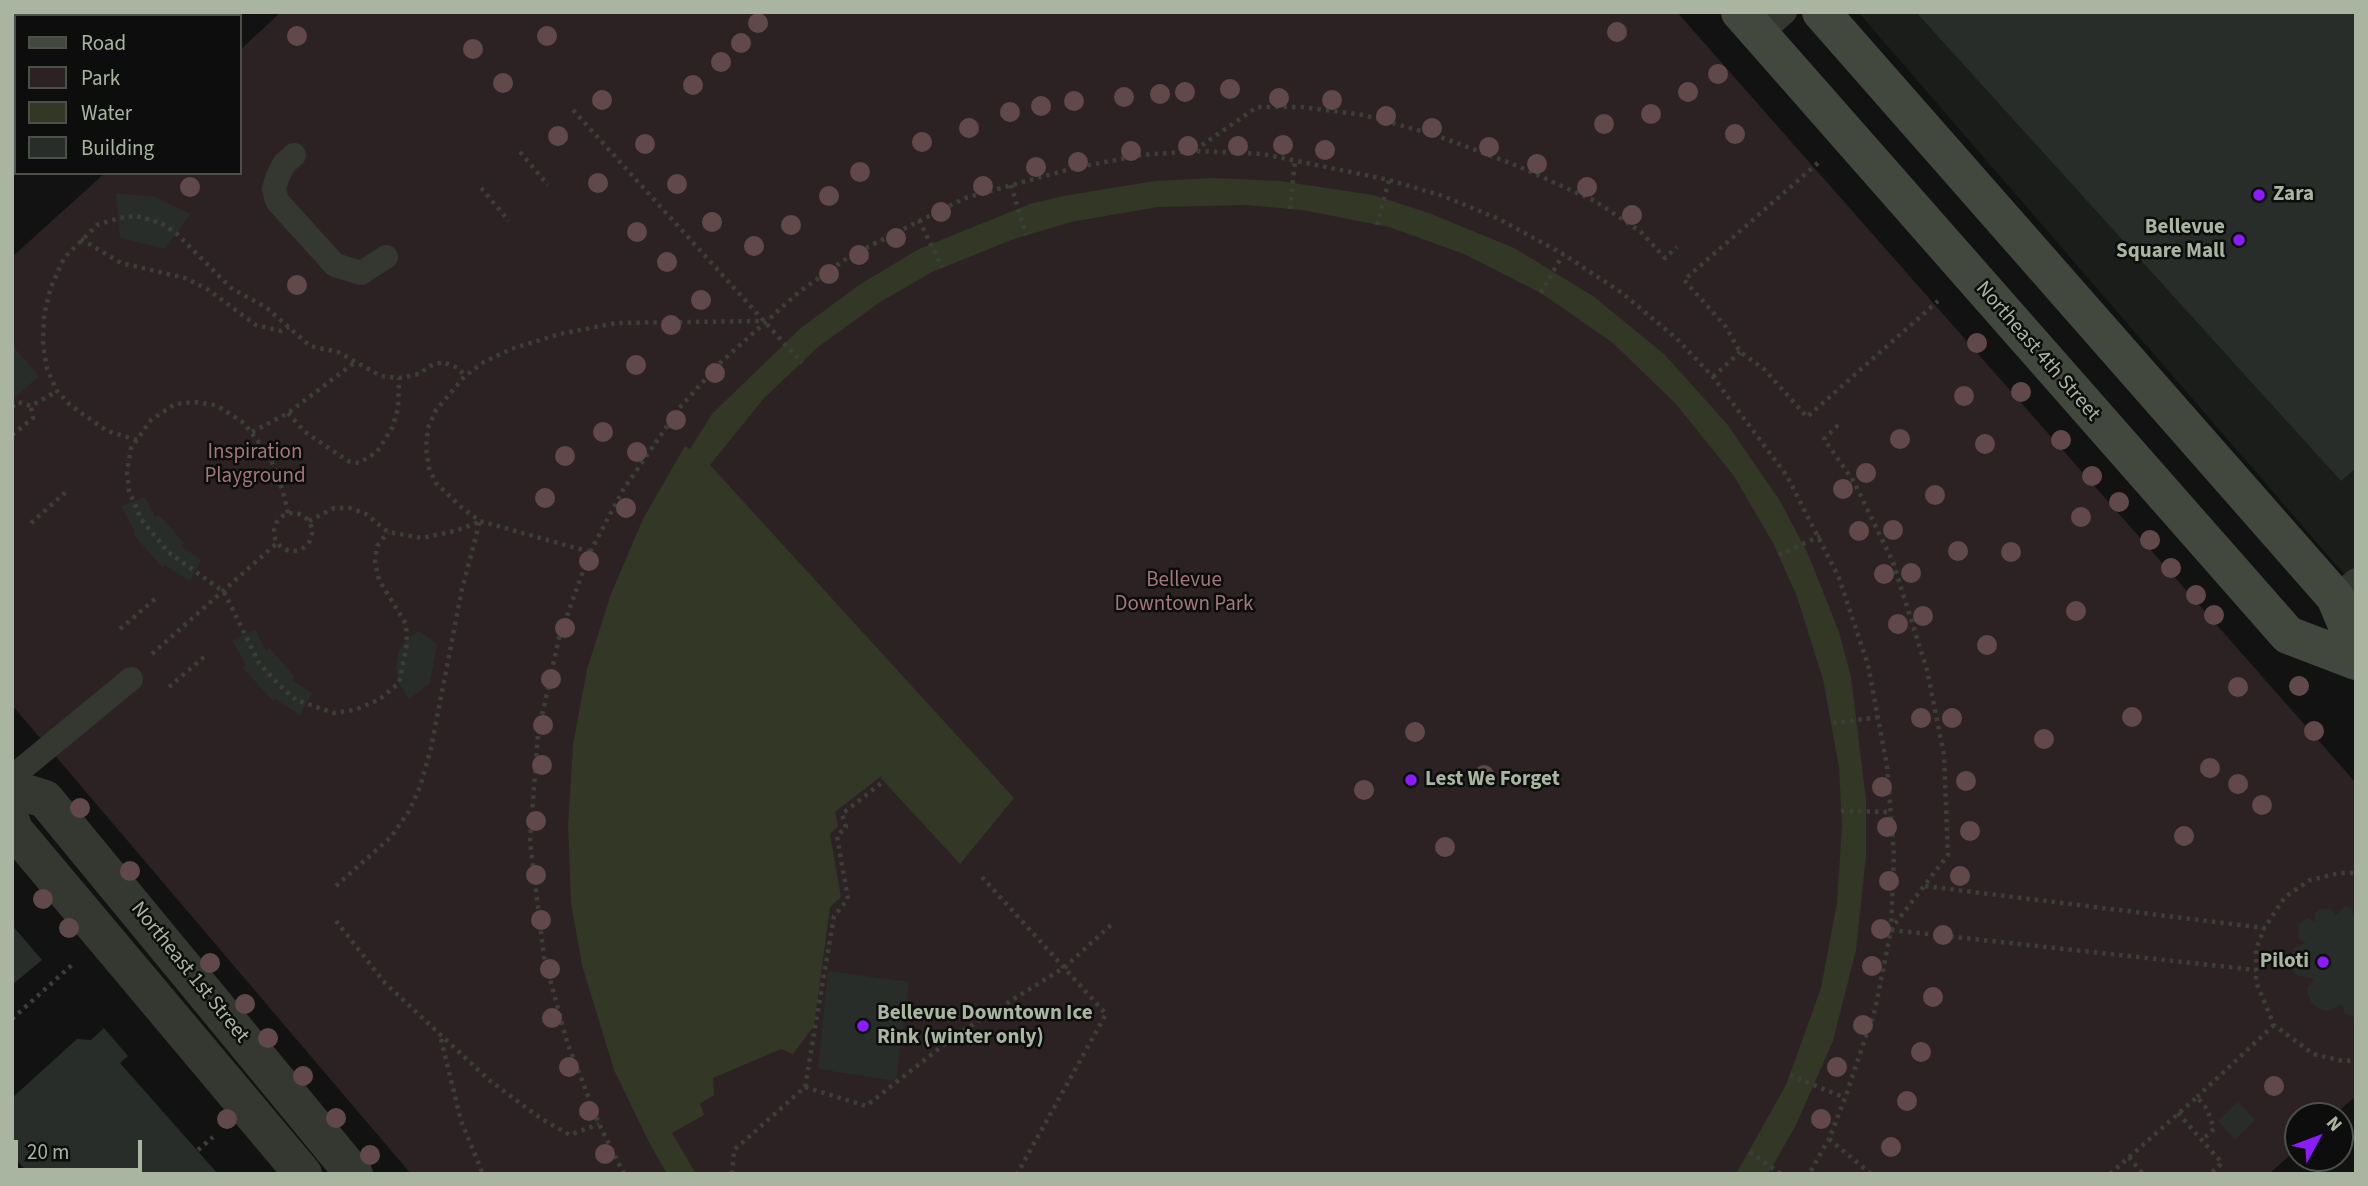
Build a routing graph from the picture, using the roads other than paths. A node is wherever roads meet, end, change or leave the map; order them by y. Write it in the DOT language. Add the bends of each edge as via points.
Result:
graph roads {
  1 [pos="1821,12"];
  2 [pos="1762,20"];
  3 [pos="294,155"];
  4 [pos="386,257"];
  5 [pos="2345,589"];
  6 [pos="2356,647"];
  7 [pos="2356,661"];
  8 [pos="139,669"];
  9 [pos="12,777"];
  10 [pos="12,789"];
  11 [pos="12,824"];
  12 [pos="303,1174"];
  13 [pos="354,1174"];
  1 -- 5 [label="main road"];
  2 -- 7 [label="main road, Northeast 4th Street" via="2288,635"];
  3 -- 4 [label="lane" via="277,178 277,201 335,265 361,273"];
  5 -- 6 [label="main road"];
  8 -- 9 [label="lane"];
  10 -- 13 [label="street, Northeast 1st Street" via="45,799"];
  11 -- 12 [label="street, Northeast 1st Street"];
}
